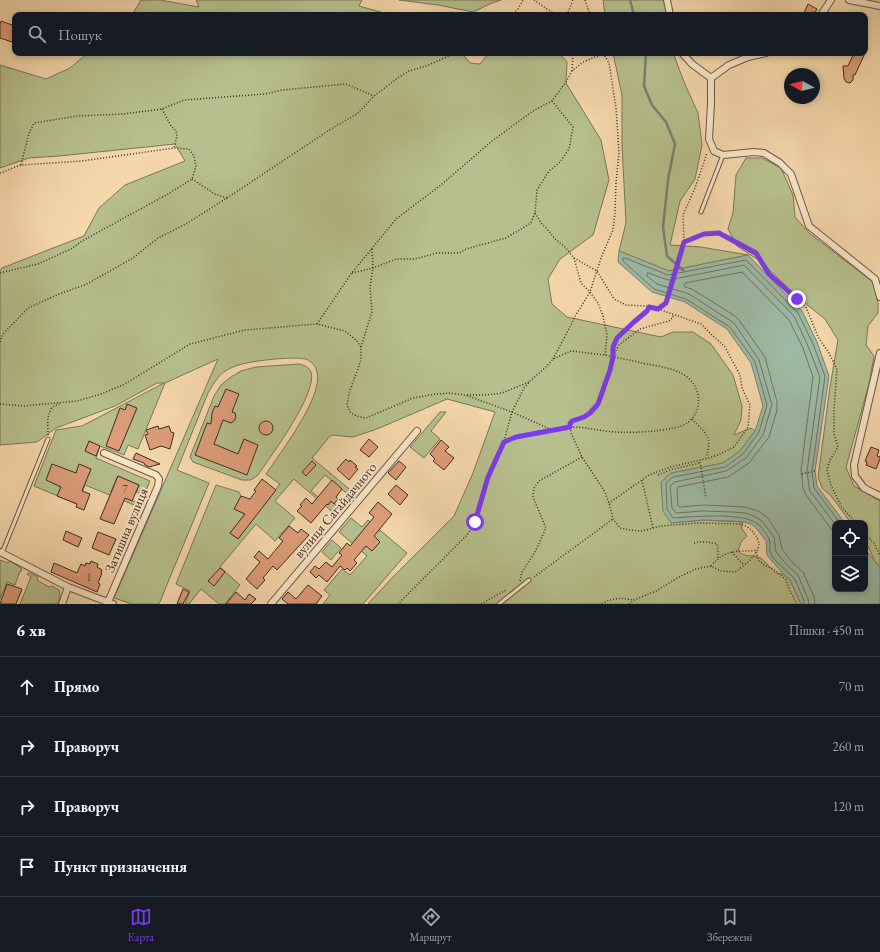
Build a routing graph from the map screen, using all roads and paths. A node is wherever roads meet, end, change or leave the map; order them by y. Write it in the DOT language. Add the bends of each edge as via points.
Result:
graph roads {
  1 [pos="523,0"];
  2 [pos="534,0"];
  3 [pos="573,0"];
  4 [pos="585,0"];
  5 [pos="667,0"];
  6 [pos="831,0"];
  7 [pos="849,0"];
  8 [pos="880,6"];
  9 [pos="514,12"];
  10 [pos="552,12"];
  11 [pos="568,12"];
  12 [pos="589,12"];
  13 [pos="669,12"];
  14 [pos="823,12"];
  15 [pos="449,56"];
  16 [pos="573,56"];
  17 [pos="597,56"];
  18 [pos="606,56"];
  19 [pos="685,56"];
  20 [pos="752,56"];
  21 [pos="572,71"];
  22 [pos="710,78"];
  23 [pos="374,96"];
  24 [pos="552,101"];
  25 [pos="162,109"];
  26 [pos="174,148"];
  27 [pos="706,152"];
  28 [pos="723,155"];
  29 [pos="21,165"];
  30 [pos="0,173"];
  31 [pos="192,179"];
  32 [pos="227,198"];
  33 [pos="535,212"];
  34 [pos="701,212"];
  35 [pos="684,242"];
  36 [pos="372,249"];
  37 [pos="574,258"];
  38 [pos="373,268"];
  39 [pos="597,271"];
  40 [pos="0,273"];
  41 [pos="351,274"];
  42 [pos="590,292"];
  43 [pos="880,297"];
  44 [pos="649,307"];
  45 [pos="658,309"];
  46 [pos="673,314"];
  47 [pos="318,324"];
  48 [pos="0,331"];
  49 [pos="3,334"];
  50 [pos="0,342"];
  51 [pos="361,348"];
  52 [pos="880,353"];
  53 [pos="605,355"];
  54 [pos="613,357"];
  55 [pos="553,358"];
  56 [pos="530,381"];
  57 [pos="465,395"];
  58 [pos="64,402"];
  59 [pos="0,404"];
  60 [pos="512,412"];
  61 [pos="692,418"];
  62 [pos="570,427"];
  63 [pos="552,430"];
  64 [pos="417,431"];
  65 [pos="48,438"];
  66 [pos="504,442"];
  67 [pos="104,453"];
  68 [pos="582,457"];
  69 [pos="705,459"];
  70 [pos="700,462"];
  71 [pos="816,472"];
  72 [pos="802,474"];
  73 [pos="658,475"];
  74 [pos="642,480"];
  75 [pos="880,496"];
  76 [pos="706,498"];
  77 [pos="609,503"];
  78 [pos="613,519"];
  79 [pos="853,520"];
  80 [pos="653,528"];
  81 [pos="868,537"];
  82 [pos="694,543"];
  83 [pos="757,551"];
  84 [pos="1,552"];
  85 [pos="732,552"];
  86 [pos="880,556"];
  87 [pos="718,558"];
  88 [pos="711,566"];
  89 [pos="745,566"];
  90 [pos="529,580"];
  91 [pos="68,587"];
  92 [pos="519,589"];
  93 [pos="634,600"];
  94 [pos="111,603"];
  95 [pos="62,604"];
  96 [pos="271,604"];
  97 [pos="398,604"];
  98 [pos="481,604"];
  99 [pos="499,604"];
  100 [pos="602,604"];
  101 [pos="629,604"];
  102 [pos="797,604"];
  1 -- 9 [label="path"];
  2 -- 10 [label="path"];
  3 -- 11 [label="path"];
  4 -- 12 [label="path"];
  5 -- 13 [label="street"];
  6 -- 14 [label="street"];
  7 -- 8 [label="street"];
  15 -- 23 [label="path" via="409,71"];
  16 -- 21 [label="path"];
  17 -- 21 [label="path" via="583,62"];
  18 -- 39 [label="path" via="615,100 618,153 613,230"];
  19 -- 22 [label="street"];
  20 -- 22 [label="street" via="729,65"];
  21 -- 24 [label="path"];
  22 -- 28 [label="street" via="712,104 709,139 714,151"];
  23 -- 25 [label="path" via="346,84 184,100"];
  23 -- 32 [label="path" via="357,114 330,129"];
  24 -- 33 [label="path" via="573,127 569,149 560,162 548,172 537,190"];
  24 -- 36 [label="path" via="492,141 396,219"];
  25 -- 26 [label="path" via="176,131"];
  25 -- 29 [label="path" via="77,116 34,123"];
  26 -- 29 [label="path" via="82,161"];
  26 -- 31 [label="path" via="189,149 194,156 196,166"];
  27 -- 35 [label="path" via="695,188 683,215"];
  28 -- 34 [label="lane"];
  28 -- 43 [label="street" via="764,153 780,163 791,174 809,226 875,279"];
  29 -- 30 [label="path"];
  31 -- 32 [label="path"];
  31 -- 40 [label="path" via="71,249 38,264"];
  32 -- 49 [label="path" via="158,238 133,258 85,285 28,308"];
  33 -- 37 [label="path" via="541,224"];
  33 -- 38 [label="path" via="531,223 506,238 459,253 437,253 415,259 396,259"];
  35 -- 45 [label="path" via="666,303"];
  35 -- 79 [label="path" via="704,234 724,235 756,253 769,274 806,308 837,369 834,434 838,447 827,470 841,506"];
  36 -- 38 [label="path"];
  36 -- 41 [label="path"];
  37 -- 39 [label="path"];
  37 -- 42 [label="path" via="581,283"];
  38 -- 41 [label="path"];
  38 -- 51 [label="path" via="370,287 372,312"];
  39 -- 42 [label="path"];
  39 -- 44 [label="path" via="614,299 626,305"];
  41 -- 47 [label="path"];
  42 -- 53 [label="path" via="603,316 607,336"];
  42 -- 55 [label="path"];
  44 -- 45 [label="path"];
  44 -- 54 [label="path" via="617,338 613,347"];
  45 -- 46 [label="path"];
  46 -- 54 [label="path" via="674,317 669,321 640,329 619,345"];
  46 -- 69 [label="path" via="701,324 725,347 740,375 742,388 750,405 748,427 734,447"];
  47 -- 51 [label="path" via="344,331 356,340"];
  47 -- 58 [label="path" via="245,330 190,344 125,384 101,394"];
  48 -- 49 [label="path"];
  49 -- 50 [label="path"];
  51 -- 57 [label="path" via="361,360 348,393 347,405 350,412 356,416 366,418 413,398 436,394"];
  52 -- 75 [label="street" via="854,465 855,476 864,488"];
  53 -- 54 [label="path"];
  53 -- 55 [label="path" via="571,351"];
  54 -- 61 [label="path" via="671,369 688,378 698,394 696,412"];
  54 -- 62 [label="path" via="598,404 584,417 572,421"];
  55 -- 56 [label="path"];
  56 -- 57 [label="path" via="502,393"];
  56 -- 60 [label="path"];
  57 -- 60 [label="path"];
  58 -- 59 [label="path" via="24,406"];
  58 -- 65 [label="path" via="52,407 48,416"];
  60 -- 63 [label="path"];
  60 -- 66 [label="path"];
  61 -- 62 [label="path" via="686,424 674,428 636,432"];
  61 -- 69 [label="path" via="708,435 709,447"];
  62 -- 63 [label="path"];
  62 -- 68 [label="path"];
  63 -- 66 [label="path"];
  64 -- 96 [label="street, вулиця Сагайдачного"];
  65 -- 84 [label="lane"];
  66 -- 97 [label="path" via="488,477 475,522 467,535"];
  67 -- 94 [label="street, Затишна вулиця" via="156,475 159,479"];
  68 -- 77 [label="path" via="605,492"];
  68 -- 92 [label="path" via="539,481 534,488 533,498 546,528 522,572"];
  69 -- 70 [label="path"];
  70 -- 73 [label="path"];
  70 -- 74 [label="path" via="670,467"];
  70 -- 76 [label="path"];
  71 -- 72 [label="path"];
  74 -- 77 [label="path"];
  74 -- 80 [label="path"];
  77 -- 78 [label="path"];
  78 -- 80 [label="path" via="620,528 642,531"];
  78 -- 90 [label="path"];
  80 -- 83 [label="path" via="699,523 741,524 756,537 759,544"];
  81 -- 86 [label="path"];
  82 -- 87 [label="path" via="717,544"];
  83 -- 85 [label="path"];
  83 -- 89 [label="path"];
  83 -- 102 [label="path" via="759,561 774,569 786,580"];
  84 -- 91 [label="street"];
  85 -- 87 [label="path"];
  85 -- 89 [label="path"];
  87 -- 88 [label="path"];
  88 -- 89 [label="path" via="721,571 735,572"];
  88 -- 93 [label="path" via="684,574 656,591"];
  90 -- 92 [label="lane"];
  91 -- 94 [label="street"];
  91 -- 95 [label="street"];
  92 -- 98 [label="path" via="504,591"];
  92 -- 99 [label="lane"];
  93 -- 100 [label="path" via="613,599"];
  93 -- 101 [label="path"];
}
